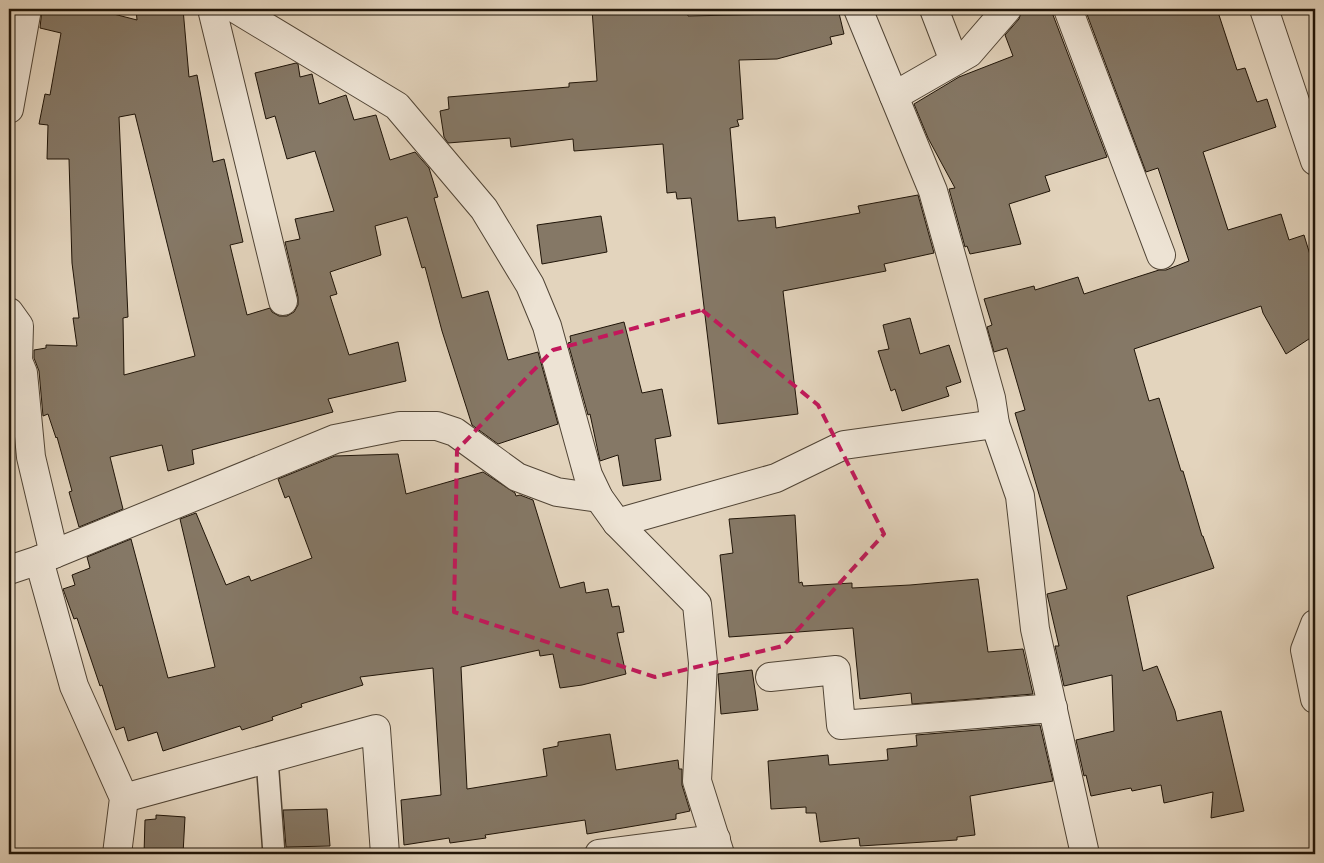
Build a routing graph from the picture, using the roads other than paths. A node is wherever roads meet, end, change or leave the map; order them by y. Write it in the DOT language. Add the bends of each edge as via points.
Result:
graph roads {
  1 [pos="27,9"];
  2 [pos="212,9"];
  3 [pos="236,9"];
  4 [pos="858,9"];
  5 [pos="934,9"];
  6 [pos="1007,9"];
  7 [pos="1068,9"];
  8 [pos="1264,9"];
  9 [pos="954,61"];
  10 [pos="894,96"];
  11 [pos="9,109"];
  12 [pos="1315,162"];
  13 [pos="1161,255"];
  14 [pos="284,301"];
  15 [pos="9,312"];
  16 [pos="995,424"];
  17 [pos="600,498"];
  18 [pos="617,523"];
  19 [pos="46,557"];
  20 [pos="9,570"];
  21 [pos="1315,624"];
  22 [pos="770,678"];
  23 [pos="1315,698"];
  24 [pos="1053,708"];
  25 [pos="267,759"];
  26 [pos="124,798"];
  27 [pos="718,846"];
  28 [pos="117,854"];
  29 [pos="274,854"];
  30 [pos="386,854"];
  31 [pos="599,854"];
  32 [pos="1085,854"];
  1 -- 11 [label="street"];
  2 -- 14 [label="street"];
  3 -- 17 [label="street" via="397,106 484,209 530,285 547,326 588,475"];
  4 -- 10 [label="street"];
  5 -- 9 [label="street"];
  6 -- 9 [label="street" via="968,53"];
  7 -- 13 [label="street"];
  8 -- 12 [label="street"];
  9 -- 10 [label="street"];
  10 -- 16 [label="street" via="933,191 991,398"];
  15 -- 19 [label="street" via="19,326 18,360 23,373"];
  16 -- 18 [label="street" via="844,445 776,478"];
  16 -- 24 [label="street" via="1020,496 1036,628"];
  17 -- 18 [label="street"];
  17 -- 19 [label="street" via="556,492 517,477 455,432 437,426 400,426 335,439"];
  18 -- 27 [label="street" via="697,604 703,663 698,781"];
  19 -- 20 [label="street"];
  19 -- 26 [label="street" via="74,686"];
  21 -- 23 [label="street" via="1306,650"];
  22 -- 24 [label="street" via="836,670 841,725"];
  24 -- 32 [label="street"];
  25 -- 26 [label="street"];
  25 -- 29 [label="lane"];
  25 -- 30 [label="street" via="376,729"];
  26 -- 28 [label="street"];
  27 -- 31 [label="street"];
}
